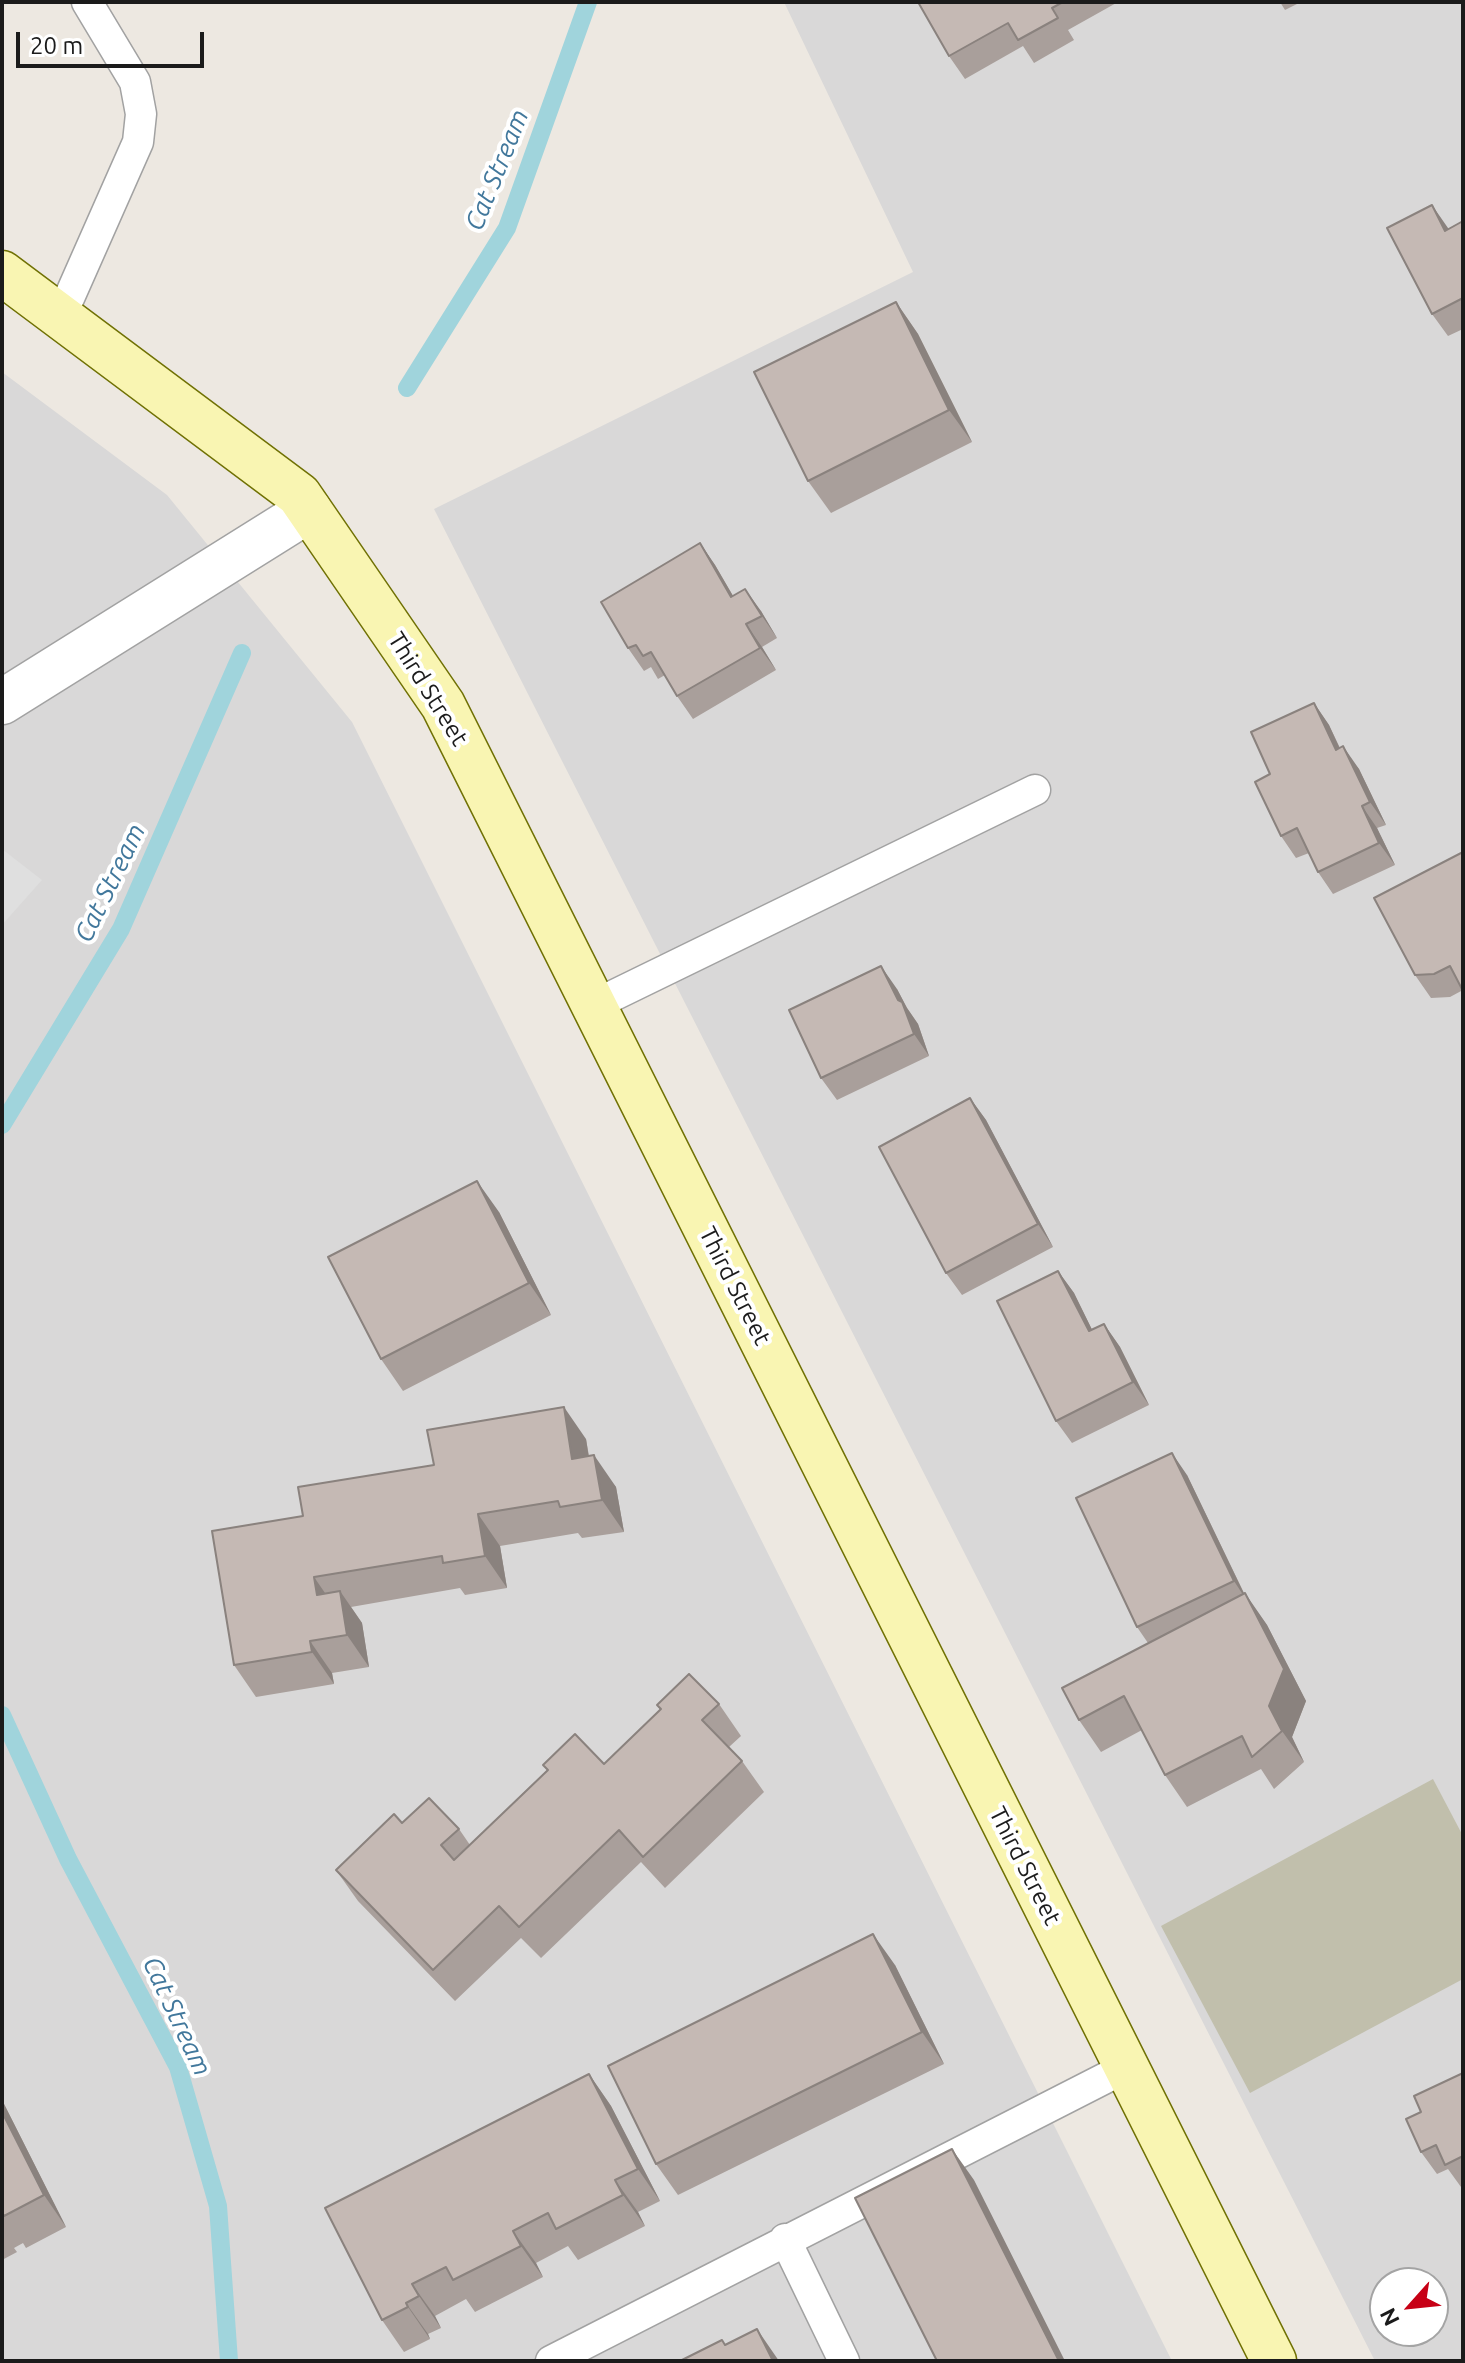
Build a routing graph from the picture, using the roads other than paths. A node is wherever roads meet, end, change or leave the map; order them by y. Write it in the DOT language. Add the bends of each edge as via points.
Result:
graph roads {
  1 [pos="87,2"];
  2 [pos="2,273"];
  3 [pos="61,316"];
  4 [pos="309,510"];
  5 [pos="2,702"];
  6 [pos="1035,790"];
  7 [pos="594,1005"];
  8 [pos="1127,2067"];
  9 [pos="785,2239"];
  10 [pos="551,2361"];
  11 [pos="844,2361"];
  12 [pos="1274,2361"];
  1 -- 3 [label="lane" via="135,82 141,114 138,142"];
  2 -- 3 [label="street, Third Street"];
  3 -- 4 [label="street, Third Street" via="299,495"];
  4 -- 5 [label="street"];
  4 -- 7 [label="street, Third Street" via="443,705"];
  6 -- 7 [label="lane"];
  7 -- 8 [label="street, Third Street"];
  8 -- 9 [label="lane"];
  8 -- 12 [label="street, Third Street"];
  9 -- 10 [label="lane"];
  9 -- 11 [label="lane"];
}
